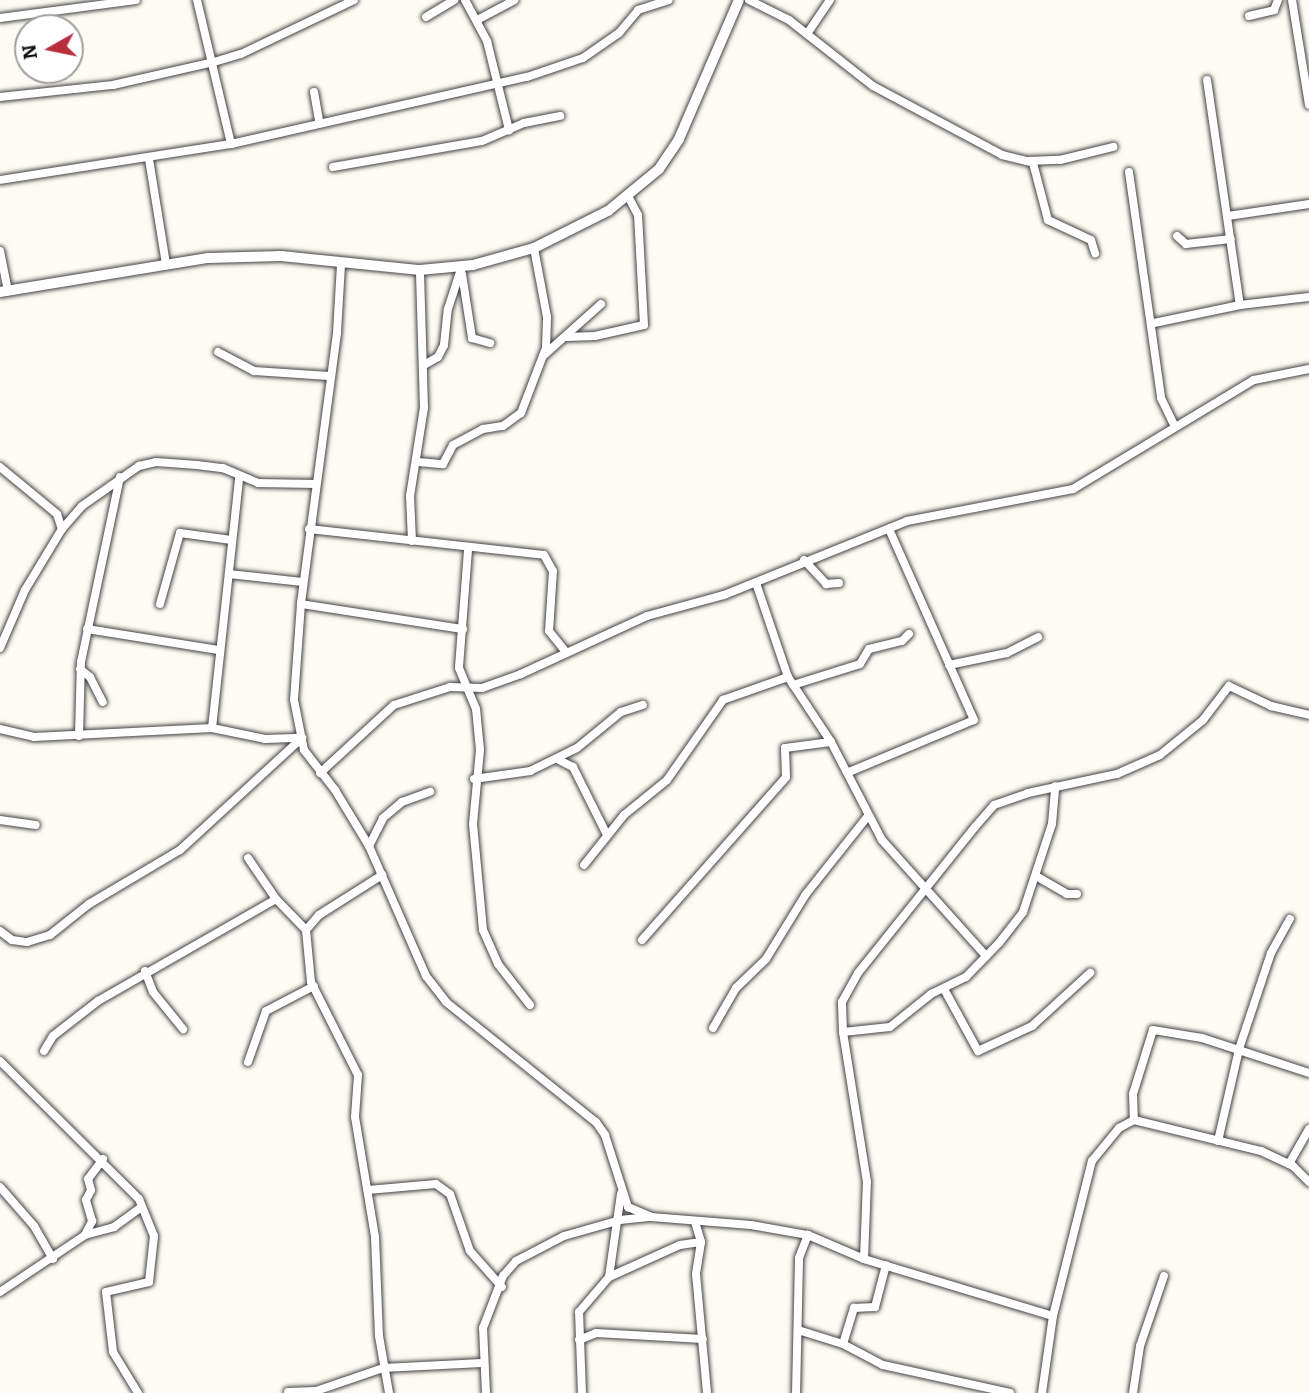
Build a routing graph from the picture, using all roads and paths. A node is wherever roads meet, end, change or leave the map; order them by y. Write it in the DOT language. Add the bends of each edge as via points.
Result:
graph roads {
  1 [pos="136,0"];
  2 [pos="197,0"];
  3 [pos="354,0"];
  4 [pos="454,0"];
  5 [pos="465,0"];
  6 [pos="514,0"];
  7 [pos="668,0"];
  8 [pos="740,0"];
  9 [pos="749,0"];
  10 [pos="830,0"];
  11 [pos="1279,0"];
  12 [pos="1292,0"];
  13 [pos="492,11"];
  14 [pos="1249,16"];
  15 [pos="426,17"];
  16 [pos="0,18"];
  17 [pos="479,19"];
  18 [pos="807,34"];
  19 [pos="214,62"];
  20 [pos="1207,80"];
  21 [pos="500,84"];
  22 [pos="314,92"];
  23 [pos="0,97"];
  24 [pos="1309,101"];
  25 [pos="560,116"];
  26 [pos="320,121"];
  27 [pos="509,130"];
  28 [pos="231,144"];
  29 [pos="1113,147"];
  30 [pos="149,159"];
  31 [pos="1026,162"];
  32 [pos="333,167"];
  33 [pos="1129,172"];
  34 [pos="0,180"];
  35 [pos="628,196"];
  36 [pos="1309,204"];
  37 [pos="1228,216"];
  38 [pos="1177,236"];
  39 [pos="1231,239"];
  40 [pos="534,248"];
  41 [pos="0,251"];
  42 [pos="1095,253"];
  43 [pos="166,264"];
  44 [pos="341,265"];
  45 [pos="461,267"];
  46 [pos="420,270"];
  47 [pos="4,292"];
  48 [pos="1309,297"];
  49 [pos="601,304"];
  50 [pos="1240,305"];
  51 [pos="1154,323"];
  52 [pos="566,337"];
  53 [pos="490,343"];
  54 [pos="218,352"];
  55 [pos="543,356"];
  56 [pos="424,365"];
  57 [pos="1309,369"];
  58 [pos="329,376"];
  59 [pos="1174,425"];
  60 [pos="418,462"];
  61 [pos="0,467"];
  62 [pos="120,477"];
  63 [pos="239,478"];
  64 [pos="314,484"];
  65 [pos="309,529"];
  66 [pos="889,529"];
  67 [pos="62,530"];
  68 [pos="232,540"];
  69 [pos="412,541"];
  70 [pos="468,550"];
  71 [pos="804,560"];
  72 [pos="229,573"];
  73 [pos="303,582"];
  74 [pos="756,583"];
  75 [pos="839,583"];
  76 [pos="160,604"];
  77 [pos="301,604"];
  78 [pos="0,615"];
  79 [pos="11,619"];
  80 [pos="87,629"];
  81 [pos="463,629"];
  82 [pos="909,634"];
  83 [pos="1038,637"];
  84 [pos="0,648"];
  85 [pos="218,650"];
  86 [pos="565,651"];
  87 [pos="949,665"];
  88 [pos="80,669"];
  89 [pos="790,681"];
  90 [pos="467,685"];
  91 [pos="103,702"];
  92 [pos="642,705"];
  93 [pos="1309,715"];
  94 [pos="0,729"];
  95 [pos="212,729"];
  96 [pos="79,736"];
  97 [pos="302,738"];
  98 [pos="831,742"];
  99 [pos="561,757"];
  100 [pos="849,772"];
  101 [pos="320,773"];
  102 [pos="474,779"];
  103 [pos="1055,786"];
  104 [pos="430,792"];
  105 [pos="868,816"];
  106 [pos="0,820"];
  107 [pos="36,825"];
  108 [pos="607,833"];
  109 [pos="369,846"];
  110 [pos="248,858"];
  111 [pos="584,865"];
  112 [pos="383,875"];
  113 [pos="1036,876"];
  114 [pos="927,886"];
  115 [pos="1077,894"];
  116 [pos="276,899"];
  117 [pos="1290,919"];
  118 [pos="306,930"];
  119 [pos="0,931"];
  120 [pos="642,940"];
  121 [pos="986,956"];
  122 [pos="145,971"];
  123 [pos="1090,973"];
  124 [pos="314,986"];
  125 [pos="944,989"];
  126 [pos="530,1005"];
  127 [pos="713,1028"];
  128 [pos="183,1029"];
  129 [pos="843,1032"];
  130 [pos="44,1051"];
  131 [pos="1238,1051"];
  132 [pos="0,1061"];
  133 [pos="248,1062"];
  134 [pos="1309,1073"];
  135 [pos="1134,1120"];
  136 [pos="1309,1129"];
  137 [pos="1218,1141"];
  138 [pos="103,1159"];
  139 [pos="1289,1164"];
  140 [pos="1309,1182"];
  141 [pos="0,1187"];
  142 [pos="621,1188"];
  143 [pos="368,1190"];
  144 [pos="142,1207"];
  145 [pos="651,1217"];
  146 [pos="620,1220"];
  147 [pos="695,1222"];
  148 [pos="85,1235"];
  149 [pos="808,1236"];
  150 [pos="701,1242"];
  151 [pos="53,1259"];
  152 [pos="864,1259"];
  153 [pos="886,1265"];
  154 [pos="1164,1276"];
  155 [pos="609,1277"];
  156 [pos="502,1287"];
  157 [pos="0,1292"];
  158 [pos="1053,1317"];
  159 [pos="797,1330"];
  160 [pos="703,1339"];
  161 [pos="579,1340"];
  162 [pos="843,1344"];
  163 [pos="482,1363"];
  164 [pos="383,1368"];
  165 [pos="994,1391"];
  166 [pos="288,1392"];
  167 [pos="138,1393"];
  168 [pos="389,1393"];
  169 [pos="486,1393"];
  170 [pos="582,1393"];
  171 [pos="707,1393"];
  172 [pos="796,1393"];
  173 [pos="1010,1393"];
  174 [pos="1042,1393"];
  175 [pos="1133,1393"];
  1 -- 16 [label="street"];
  2 -- 19 [label="street"];
  3 -- 19 [label="street" via="241,54"];
  4 -- 15 [label="street"];
  5 -- 13 [label="street"];
  5 -- 17 [label="street"];
  6 -- 13 [label="street"];
  7 -- 21 [label="street" via="638,10 619,33 583,58"];
  8 -- 35 [label="street" via="670,156"];
  9 -- 18 [label="street"];
  10 -- 18 [label="street"];
  11 -- 14 [label="street" via="1274,10"];
  12 -- 24 [label="street"];
  13 -- 17 [label="street"];
  17 -- 21 [label="street"];
  18 -- 31 [label="street" via="873,86 1002,155"];
  19 -- 23 [label="street" via="58,94"];
  19 -- 28 [label="street"];
  20 -- 37 [label="street"];
  21 -- 26 [label="street"];
  21 -- 27 [label="street"];
  22 -- 26 [label="street"];
  25 -- 27 [label="street"];
  26 -- 28 [label="street"];
  27 -- 32 [label="street" via="482,141"];
  28 -- 30 [label="street"];
  29 -- 31 [label="street" via="1065,159"];
  30 -- 34 [label="street"];
  30 -- 43 [label="street"];
  31 -- 42 [label="street" via="1033,163 1048,220 1091,240"];
  33 -- 51 [label="street" via="1140,262"];
  35 -- 40 [label="street"];
  35 -- 52 [label="street" via="638,215 644,325"];
  36 -- 37 [label="street"];
  37 -- 39 [label="street"];
  38 -- 39 [label="street" via="1186,244"];
  39 -- 50 [label="street"];
  40 -- 45 [label="street"];
  40 -- 55 [label="street" via="547,317"];
  41 -- 47 [label="street"];
  43 -- 44 [label="street" via="253,256"];
  43 -- 47 [label="street"];
  44 -- 46 [label="street"];
  44 -- 58 [label="street"];
  45 -- 46 [label="street"];
  45 -- 53 [label="street" via="472,338"];
  45 -- 56 [label="street" via="448,309 444,345 438,356"];
  46 -- 56 [label="street"];
  48 -- 50 [label="street"];
  49 -- 52 [label="street"];
  50 -- 51 [label="street"];
  51 -- 59 [label="street" via="1161,398"];
  52 -- 55 [label="street"];
  54 -- 58 [label="street" via="254,371"];
  55 -- 60 [label="street" via="515,419 461,440 443,464"];
  56 -- 60 [label="street"];
  57 -- 59 [label="street" via="1254,380"];
  58 -- 64 [label="street"];
  59 -- 66 [label="street" via="1073,489 993,501"];
  60 -- 69 [label="street" via="410,496"];
  61 -- 67 [label="street" via="57,514"];
  62 -- 63 [label="street" via="156,462 223,468"];
  62 -- 67 [label="street" via="82,506"];
  62 -- 80 [label="street"];
  63 -- 64 [label="street" via="287,486"];
  63 -- 68 [label="street"];
  64 -- 65 [label="street"];
  65 -- 69 [label="street"];
  65 -- 73 [label="street"];
  66 -- 71 [label="street"];
  66 -- 87 [label="street"];
  67 -- 79 [label="street"];
  68 -- 72 [label="street"];
  68 -- 76 [label="street" via="180,533"];
  69 -- 70 [label="street"];
  70 -- 81 [label="street"];
  70 -- 86 [label="street" via="544,555 553,571 549,631"];
  71 -- 74 [label="street"];
  71 -- 75 [label="street" via="826,584"];
  72 -- 73 [label="street"];
  72 -- 85 [label="street"];
  73 -- 77 [label="street"];
  74 -- 86 [label="street" via="647,616"];
  74 -- 89 [label="street"];
  77 -- 81 [label="street"];
  77 -- 97 [label="street" via="294,700"];
  78 -- 79 [label="street"];
  79 -- 84 [label="street"];
  80 -- 85 [label="street"];
  80 -- 88 [label="street"];
  81 -- 90 [label="street" via="459,667"];
  82 -- 89 [label="street" via="902,641 869,649 860,664"];
  83 -- 87 [label="street" via="1007,653"];
  85 -- 95 [label="street"];
  86 -- 90 [label="street" via="482,688"];
  87 -- 100 [label="street" via="974,720"];
  88 -- 91 [label="street" via="90,677"];
  88 -- 96 [label="street"];
  89 -- 98 [label="street"];
  89 -- 108 [label="street" via="723,700 667,780 641,797"];
  90 -- 101 [label="street" via="394,705"];
  90 -- 102 [label="street" via="480,750"];
  92 -- 99 [label="street" via="621,712"];
  93 -- 103 [label="street" via="1271,706 1229,686 1203,720 1160,755 1117,774"];
  94 -- 96 [label="street" via="34,737"];
  95 -- 96 [label="street"];
  95 -- 97 [label="street" via="265,738"];
  97 -- 101 [label="street" via="304,750"];
  97 -- 119 [label="street" via="180,850 89,904 50,935 27,942 12,940"];
  98 -- 100 [label="street"];
  98 -- 120 [label="street" via="785,748 786,777"];
  99 -- 102 [label="street" via="530,771"];
  99 -- 108 [label="street" via="573,767"];
  100 -- 105 [label="street"];
  101 -- 109 [label="street"];
  102 -- 126 [label="street" via="472,824 483,930 498,964"];
  103 -- 113 [label="street" via="1052,824"];
  103 -- 114 [label="street" via="994,805"];
  104 -- 109 [label="street" via="402,802 383,818"];
  105 -- 114 [label="street" via="882,840"];
  105 -- 127 [label="street" via="806,894 766,959 736,988"];
  106 -- 107 [label="street"];
  108 -- 111 [label="street"];
  109 -- 112 [label="street"];
  110 -- 116 [label="street"];
  112 -- 118 [label="street" via="319,915"];
  112 -- 142 [label="street" via="426,976 446,1002 596,1122 605,1135"];
  113 -- 115 [label="street" via="1067,894"];
  113 -- 121 [label="street" via="1023,912"];
  114 -- 121 [label="street"];
  114 -- 129 [label="street" via="858,973 842,1002"];
  116 -- 118 [label="street"];
  116 -- 122 [label="street"];
  117 -- 131 [label="street" via="1271,953"];
  118 -- 124 [label="street" via="304,944"];
  121 -- 125 [label="street" via="966,977"];
  122 -- 128 [label="street" via="153,992"];
  122 -- 130 [label="street" via="67,1023"];
  123 -- 125 [label="street" via="1032,1026 978,1051"];
  124 -- 133 [label="street" via="266,1011"];
  124 -- 143 [label="street" via="358,1075 355,1117"];
  125 -- 129 [label="street" via="890,1027"];
  129 -- 152 [label="street" via="867,1182"];
  131 -- 134 [label="street"];
  131 -- 135 [label="street" via="1202,1038 1153,1030 1137,1072"];
  131 -- 137 [label="street"];
  132 -- 138 [label="street"];
  135 -- 137 [label="street"];
  135 -- 158 [label="street" via="1119,1128 1093,1161"];
  136 -- 139 [label="street"];
  137 -- 139 [label="street" via="1261,1151"];
  138 -- 144 [label="street"];
  138 -- 148 [label="street" via="88,1179 91,1191 86,1200 92,1221"];
  139 -- 140 [label="street"];
  141 -- 151 [label="street" via="34,1226"];
  142 -- 145 [label="street" via="628,1207"];
  142 -- 146 [label="street"];
  143 -- 156 [label="street" via="436,1184 450,1194 470,1251"];
  143 -- 164 [label="street"];
  144 -- 148 [label="street" via="114,1227"];
  144 -- 167 [label="street" via="153,1236 149,1282 106,1292 113,1352"];
  145 -- 146 [label="street"];
  145 -- 147 [label="street"];
  146 -- 155 [label="street"];
  146 -- 156 [label="street" via="564,1236 516,1261 503,1276"];
  147 -- 149 [label="street" via="751,1225"];
  147 -- 150 [label="street"];
  148 -- 151 [label="street"];
  149 -- 152 [label="street"];
  149 -- 159 [label="street" via="799,1258"];
  150 -- 155 [label="street" via="680,1245"];
  150 -- 160 [label="street" via="696,1274"];
  151 -- 157 [label="street"];
  152 -- 153 [label="street"];
  153 -- 158 [label="street"];
  153 -- 162 [label="street" via="875,1307 853,1308"];
  154 -- 175 [label="street" via="1140,1346"];
  155 -- 161 [label="street" via="579,1312"];
  156 -- 163 [label="street" via="483,1328"];
  158 -- 174 [label="street"];
  159 -- 162 [label="street"];
  159 -- 172 [label="street"];
  160 -- 161 [label="street" via="596,1333"];
  160 -- 171 [label="street"];
  161 -- 170 [label="street"];
  162 -- 165 [label="street" via="883,1366"];
  163 -- 164 [label="street"];
  163 -- 169 [label="street"];
  164 -- 166 [label="street" via="316,1391"];
  164 -- 168 [label="street"];
  165 -- 173 [label="street"];
}
